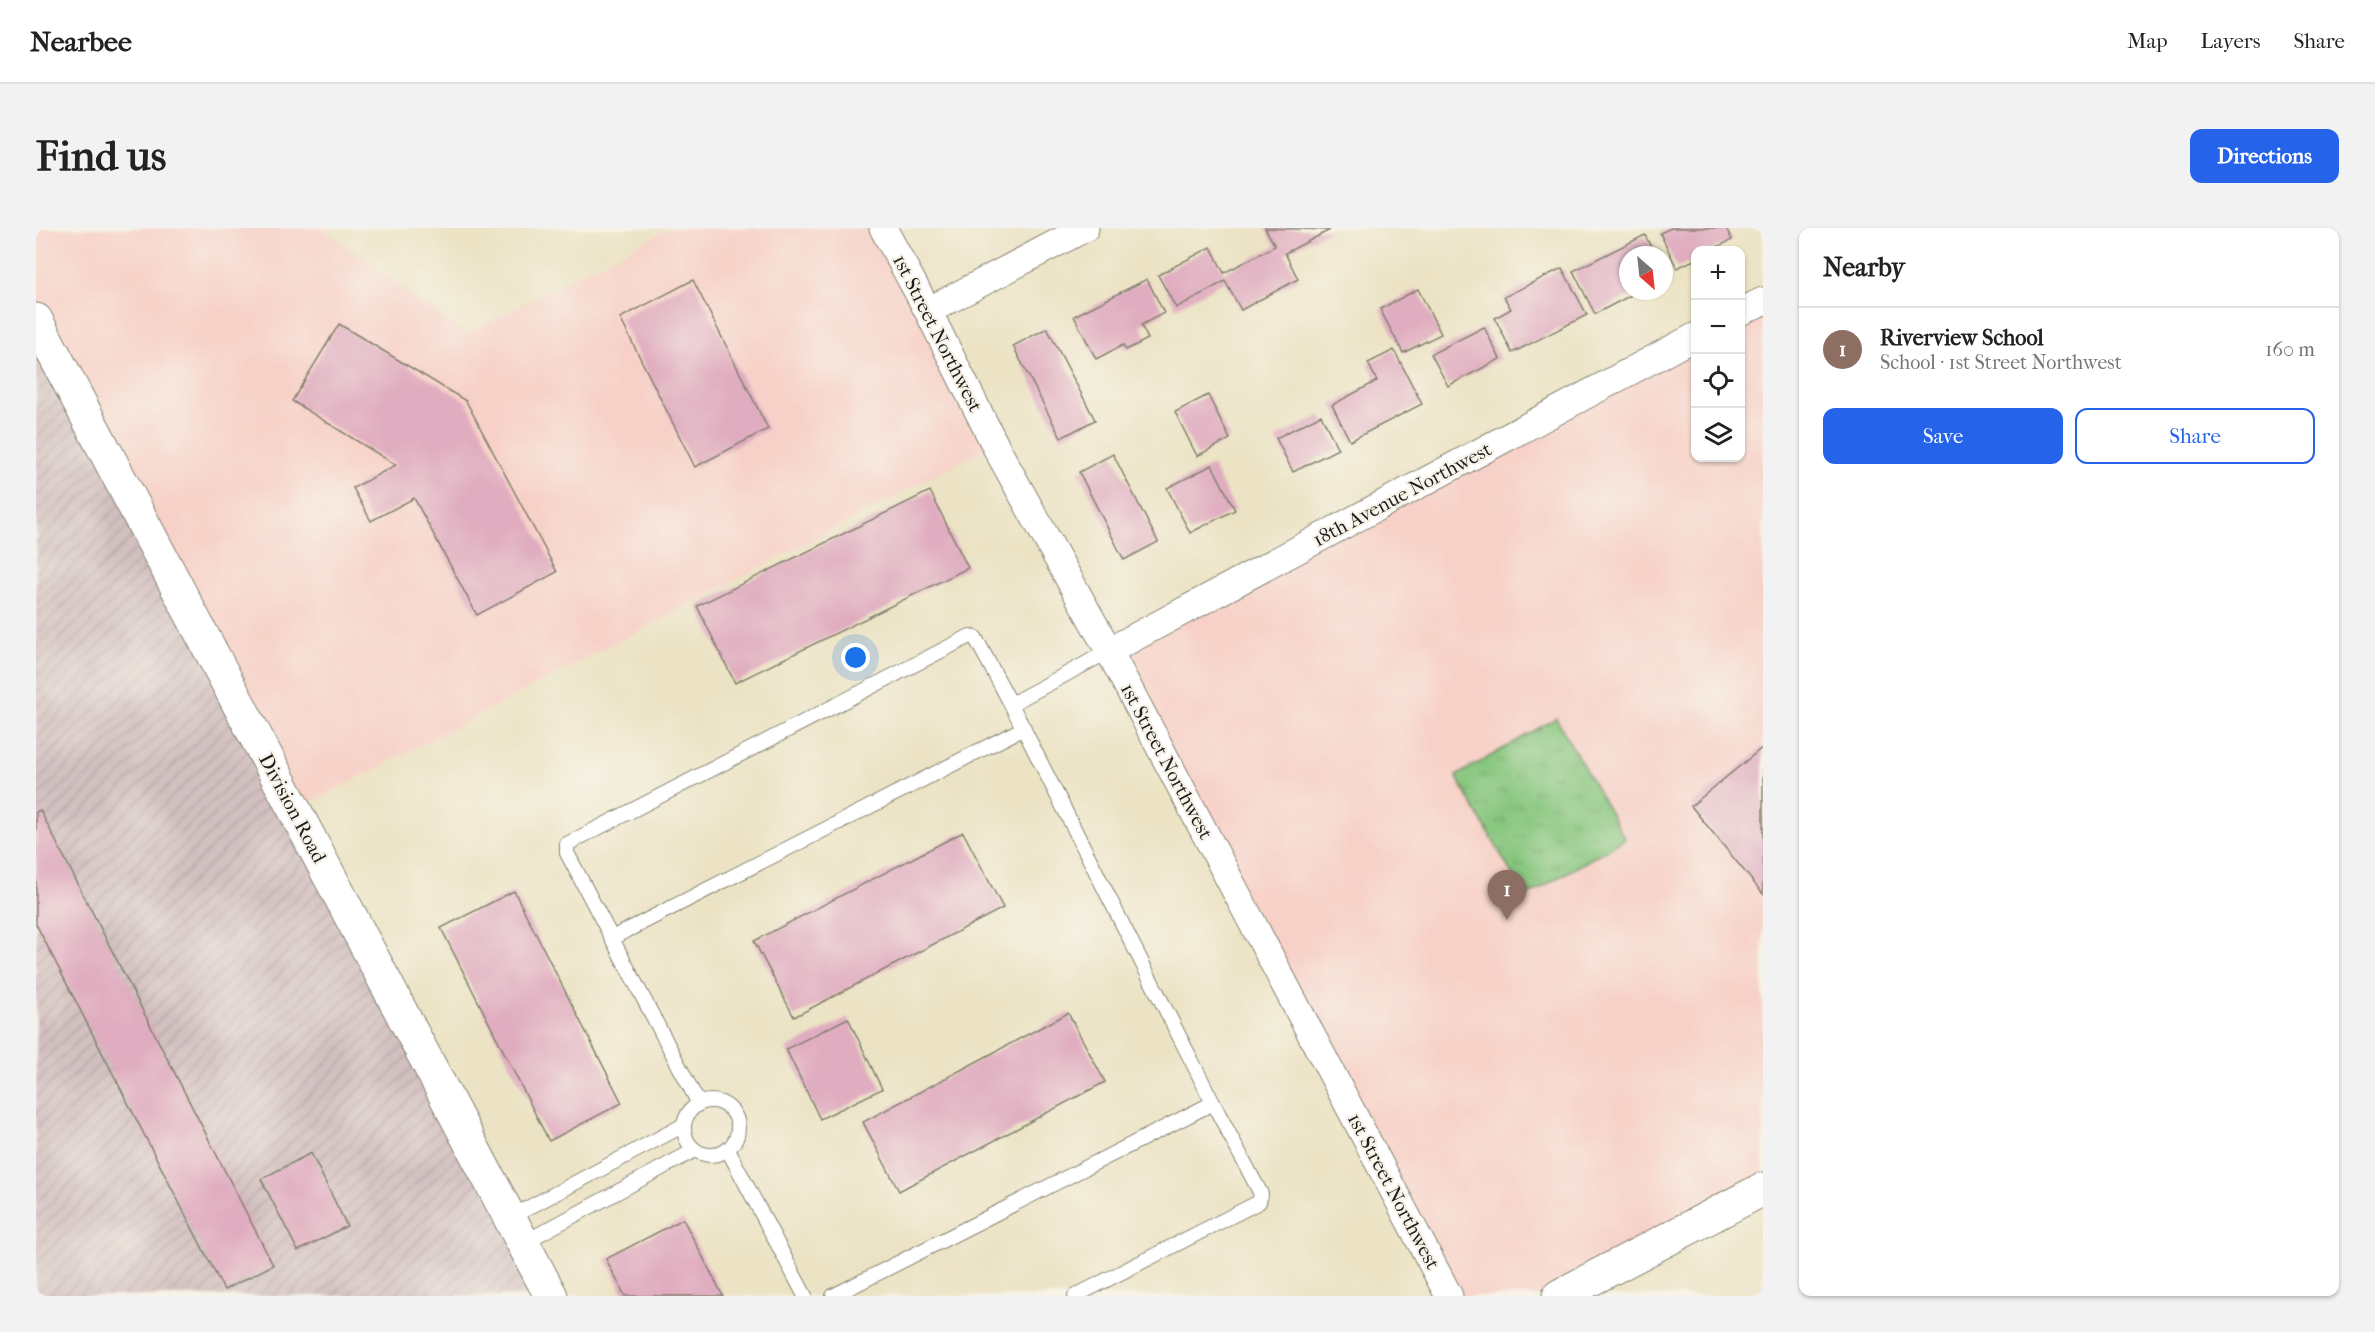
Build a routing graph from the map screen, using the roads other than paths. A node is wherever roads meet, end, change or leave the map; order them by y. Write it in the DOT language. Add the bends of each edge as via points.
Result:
graph roads {
  1 [pos="883,228"];
  2 [pos="1085,228"];
  3 [pos="1763,301"];
  4 [pos="1745,310"];
  5 [pos="928,311"];
  6 [pos="36,320"];
  7 [pos="1691,338"];
  8 [pos="1109,651"];
  9 [pos="1011,704"];
  10 [pos="1024,728"];
  11 [pos="612,938"];
  12 [pos="1213,1103"];
  13 [pos="699,1104"];
  14 [pos="684,1125"];
  15 [pos="695,1150"];
  16 [pos="728,1150"];
  17 [pos="1763,1189"];
  18 [pos="516,1230"];
  19 [pos="551,1296"];
  20 [pos="805,1296"];
  21 [pos="833,1296"];
  22 [pos="1075,1296"];
  23 [pos="1449,1296"];
  24 [pos="1559,1296"];
  1 -- 5 [label="street, 1st Street Northwest"];
  2 -- 5 [label="street"];
  3 -- 4 [label="street"];
  5 -- 8 [label="street, 1st Street Northwest" via="999,451"];
  6 -- 18 [label="street, Division Road"];
  7 -- 8 [label="street, 18th Avenue Northwest"];
  8 -- 9 [label="lane"];
  8 -- 23 [label="street, 1st Street Northwest"];
  9 -- 10 [label="lane"];
  9 -- 11 [label="lane" via="975,638 970,636 567,844 567,853"];
  10 -- 11 [label="lane"];
  10 -- 12 [label="lane"];
  11 -- 13 [label="lane"];
  12 -- 21 [label="lane"];
  12 -- 22 [label="lane" via="1261,1194 1259,1202"];
  13 -- 14 [label="lane"];
  13 -- 16 [label="lane" via="717,1101 732,1110 739,1126"];
  14 -- 15 [label="lane" via="688,1142"];
  14 -- 18 [label="lane"];
  15 -- 16 [label="lane" via="711,1155"];
  15 -- 18 [label="lane"];
  16 -- 20 [label="lane"];
  17 -- 24 [label="street"];
  18 -- 19 [label="street, Division Road"];
}
